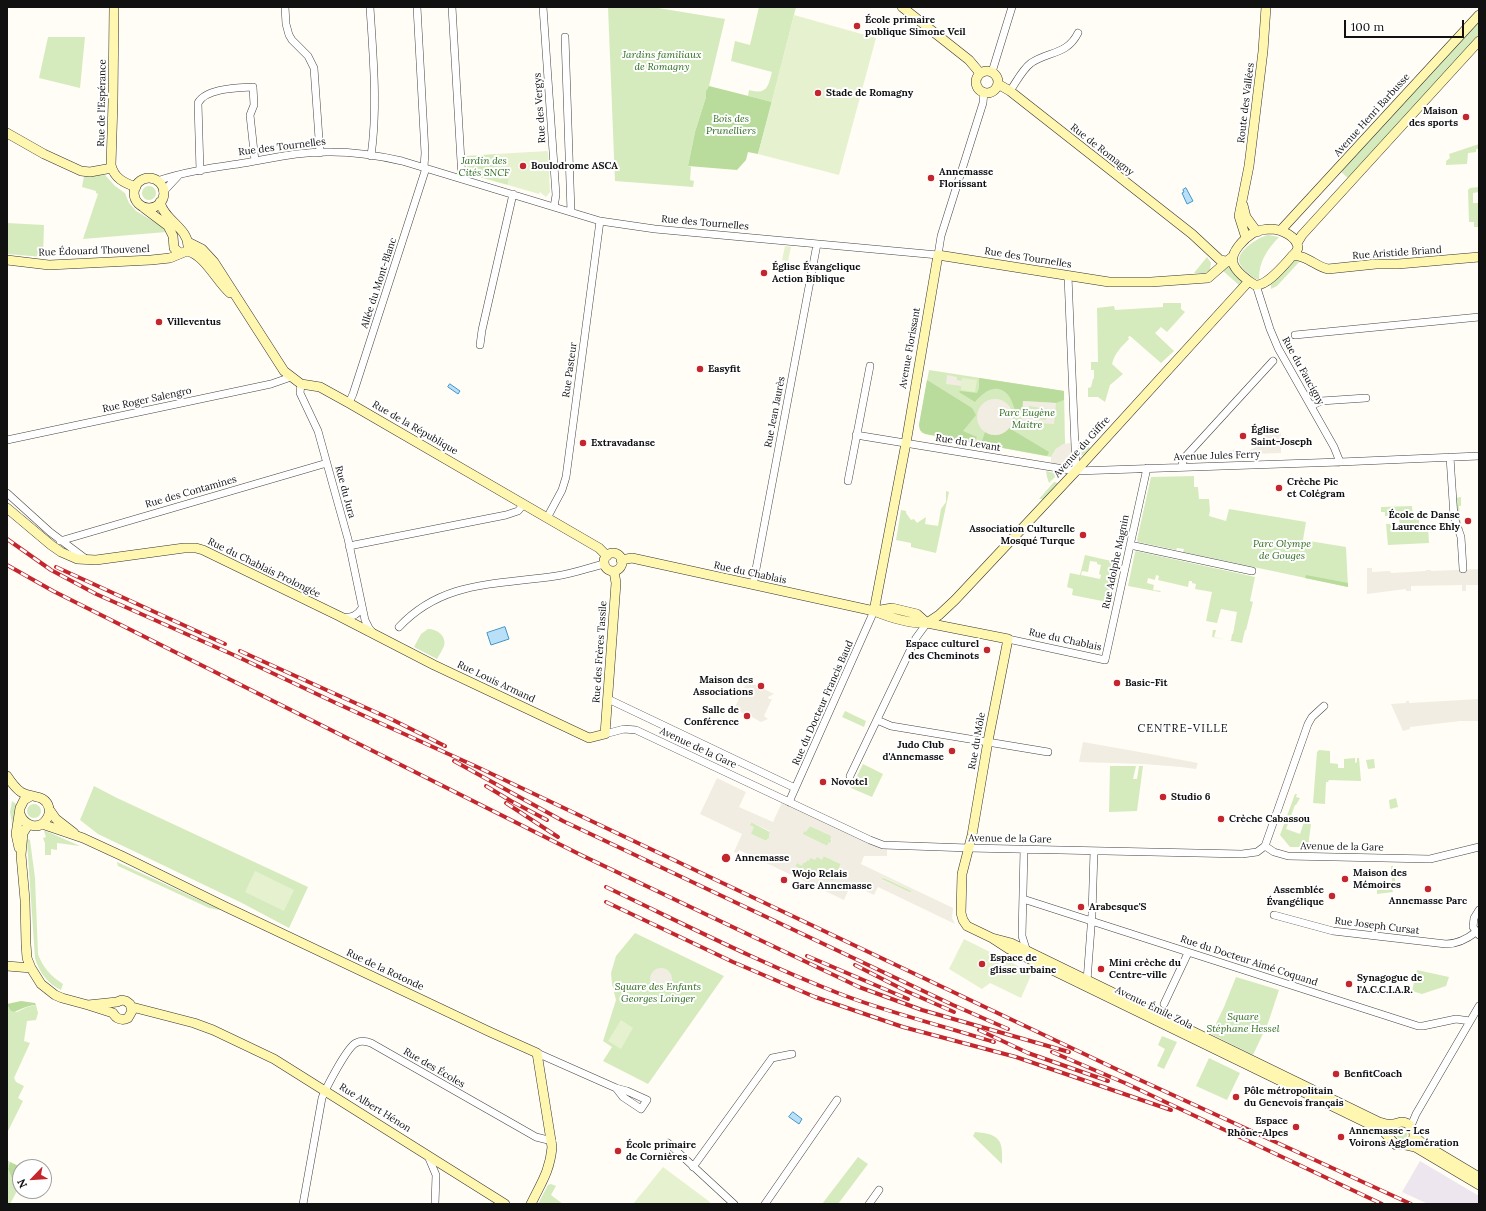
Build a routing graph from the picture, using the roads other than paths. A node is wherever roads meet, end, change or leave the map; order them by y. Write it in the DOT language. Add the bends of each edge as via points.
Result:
graph roads {
  1 [pos="114,7"];
  2 [pos="285,7"];
  3 [pos="370,7"];
  4 [pos="416,7"];
  5 [pos="452,7"];
  6 [pos="543,7"];
  7 [pos="902,7"];
  8 [pos="1012,7"];
  9 [pos="1266,7"];
  10 [pos="1479,15"];
  11 [pos="1078,33"];
  12 [pos="565,37"];
  13 [pos="1479,41"];
  14 [pos="992,72"];
  15 [pos="980,73"];
  16 [pos="998,84"];
  17 [pos="1010,91"];
  18 [pos="984,92"];
  19 [pos="7,133"];
  20 [pos="320,152"];
  21 [pos="371,156"];
  22 [pos="254,161"];
  23 [pos="112,168"];
  24 [pos="425,168"];
  25 [pos="200,171"];
  26 [pos="178,176"];
  27 [pos="462,179"];
  28 [pos="157,181"];
  29 [pos="136,187"];
  30 [pos="163,192"];
  31 [pos="513,194"];
  32 [pos="1243,201"];
  33 [pos="160,202"];
  34 [pos="141,206"];
  35 [pos="554,207"];
  36 [pos="571,212"];
  37 [pos="600,221"];
  38 [pos="1282,230"];
  39 [pos="1257,232"];
  40 [pos="1246,238"];
  41 [pos="817,244"];
  42 [pos="1298,245"];
  43 [pos="185,248"];
  44 [pos="938,255"];
  45 [pos="1292,256"];
  46 [pos="1479,257"];
  47 [pos="1231,259"];
  48 [pos="7,260"];
  49 [pos="1317,264"];
  50 [pos="1068,276"];
  51 [pos="1253,283"];
  52 [pos="1479,317"];
  53 [pos="1295,335"];
  54 [pos="480,345"];
  55 [pos="1273,361"];
  56 [pos="870,366"];
  57 [pos="291,377"];
  58 [pos="301,384"];
  59 [pos="1366,398"];
  60 [pos="349,403"];
  61 [pos="1311,406"];
  62 [pos="856,435"];
  63 [pos="7,440"];
  64 [pos="906,443"];
  65 [pos="1479,456"];
  66 [pos="1450,457"];
  67 [pos="1340,462"];
  68 [pos="327,463"];
  69 [pos="1181,467"];
  70 [pos="1147,468"];
  71 [pos="1076,471"];
  72 [pos="848,481"];
  73 [pos="7,493"];
  74 [pos="524,504"];
  75 [pos="7,508"];
  76 [pos="547,518"];
  77 [pos="60,541"];
  78 [pos="1130,545"];
  79 [pos="349,546"];
  80 [pos="88,560"];
  81 [pos="605,560"];
  82 [pos="621,560"];
  83 [pos="1463,570"];
  84 [pos="614,571"];
  85 [pos="1252,571"];
  86 [pos="752,585"];
  87 [pos="362,608"];
  88 [pos="874,612"];
  89 [pos="339,616"];
  90 [pos="927,623"];
  91 [pos="399,627"];
  92 [pos="377,635"];
  93 [pos="1008,639"];
  94 [pos="1105,660"];
  95 [pos="607,702"];
  96 [pos="1324,706"];
  97 [pos="876,720"];
  98 [pos="605,734"];
  99 [pos="988,741"];
  100 [pos="1048,752"];
  101 [pos="850,776"];
  102 [pos="7,777"];
  103 [pos="795,788"];
  104 [pos="31,796"];
  105 [pos="789,802"];
  106 [pos="20,809"];
  107 [pos="49,809"];
  108 [pos="42,824"];
  109 [pos="28,825"];
  110 [pos="82,838"];
  111 [pos="1265,846"];
  112 [pos="1479,847"];
  113 [pos="969,848"];
  114 [pos="1024,849"];
  115 [pos="1094,851"];
  116 [pos="21,855"];
  117 [pos="1023,899"];
  118 [pos="1479,910"];
  119 [pos="1274,915"];
  120 [pos="958,917"];
  121 [pos="1091,921"];
  122 [pos="1476,931"];
  123 [pos="1022,936"];
  124 [pos="1006,944"];
  125 [pos="1027,952"];
  126 [pos="1188,953"];
  127 [pos="27,954"];
  128 [pos="8,966"];
  129 [pos="31,968"];
  130 [pos="1087,981"];
  131 [pos="117,1002"];
  132 [pos="1164,1004"];
  133 [pos="88,1005"];
  134 [pos="1479,1006"];
  135 [pos="131,1011"];
  136 [pos="113,1013"];
  137 [pos="1470,1022"];
  138 [pos="537,1053"];
  139 [pos="792,1054"];
  140 [pos="616,1088"];
  141 [pos="325,1090"];
  142 [pos="837,1100"];
  143 [pos="1396,1124"];
  144 [pos="1411,1126"];
  145 [pos="1414,1136"];
  146 [pos="1392,1141"];
  147 [pos="552,1142"];
  148 [pos="668,1143"];
  149 [pos="1406,1146"];
  150 [pos="427,1154"];
  151 [pos="447,1167"];
  152 [pos="693,1167"];
  153 [pos="436,1175"];
  154 [pos="1479,1177"];
  155 [pos="1479,1185"];
  156 [pos="879,1190"];
  157 [pos="303,1204"];
  158 [pos="435,1204"];
  159 [pos="505,1204"];
  160 [pos="530,1204"];
  161 [pos="734,1204"];
  162 [pos="765,1204"];
  163 [pos="869,1204"];
  1 -- 23 [label="street, Rue de l'Espérance"];
  2 -- 20 [label="street" via="289,35 308,56 314,68"];
  3 -- 21 [label="street" via="374,92"];
  4 -- 24 [label="street, Allée du Mont-Blanc"];
  5 -- 27 [label="street"];
  6 -- 35 [label="street, Rue des Vergys" via="556,195"];
  7 -- 15 [label="street" via="969,60"];
  8 -- 14 [label="street"];
  9 -- 32 [label="street, Route des Vallées" via="1259,89"];
  10 -- 38 [label="street, Avenue Henri Barbusse"];
  11 -- 17 [label="street" via="1066,48 1030,65 1022,72"];
  12 -- 36 [label="street"];
  13 -- 42 [label="street" via="1302,235"];
  14 -- 15 [label="street" via="986,70"];
  14 -- 16 [label="street" via="997,76"];
  15 -- 18 [label="street" via="976,84"];
  16 -- 17 [label="street, Rue de Romagny"];
  16 -- 18 [label="street" via="993,91"];
  17 -- 47 [label="street, Rue de Romagny" via="1192,234 1220,260"];
  18 -- 44 [label="street, Avenue Florissant" via="983,104 941,236"];
  19 -- 23 [label="street" via="81,171"];
  20 -- 21 [label="street, Rue des Tournelles"];
  20 -- 22 [label="street, Rue des Tournelles"];
  21 -- 24 [label="street, Rue des Tournelles"];
  22 -- 25 [label="street, Rue des Tournelles"];
  22 -- 25 [label="street" via="250,115 254,106 253,87 222,89 199,101"];
  23 -- 29 [label="street" via="120,180"];
  24 -- 27 [label="street, Rue des Tournelles"];
  24 -- 60 [label="street, Allée du Mont-Blanc"];
  25 -- 26 [label="street, Rue des Tournelles"];
  26 -- 28 [label="street, Rue des Tournelles"];
  26 -- 30 [label="street"];
  27 -- 31 [label="street, Rue des Tournelles"];
  28 -- 29 [label="street" via="145,179"];
  28 -- 30 [label="street"];
  29 -- 34 [label="street" via="135,198"];
  30 -- 33 [label="street"];
  31 -- 35 [label="street, Rue des Tournelles"];
  31 -- 54 [label="street"];
  32 -- 39 [label="street, Route des Vallées" via="1246,217"];
  32 -- 40 [label="street, Route des Vallées" via="1239,218"];
  33 -- 34 [label="street" via="152,208"];
  33 -- 43 [label="street, Rue de la République" via="166,215 184,234"];
  34 -- 43 [label="street" via="168,226 173,236 174,248"];
  35 -- 36 [label="street, Rue des Tournelles"];
  36 -- 37 [label="street, Rue des Tournelles"];
  37 -- 41 [label="street, Rue des Tournelles" via="655,229"];
  37 -- 76 [label="street, Rue Pasteur" via="566,477"];
  38 -- 39 [label="street"];
  38 -- 42 [label="street"];
  39 -- 40 [label="street"];
  40 -- 47 [label="street"];
  41 -- 44 [label="street, Rue des Tournelles"];
  41 -- 86 [label="street, Rue Jean Jaurès"];
  42 -- 45 [label="street"];
  42 -- 49 [label="street"];
  43 -- 48 [label="street, Rue Édouard Thouvenel" via="172,258 159,260 49,265"];
  43 -- 57 [label="street, Rue de la République" via="198,256 222,286 236,298 278,363"];
  44 -- 50 [label="street, Rue des Tournelles"];
  44 -- 64 [label="street, Avenue Florissant"];
  45 -- 49 [label="street, Rue Aristide Briand" via="1300,256"];
  45 -- 51 [label="street" via="1269,280 1262,284"];
  46 -- 49 [label="street, Rue Aristide Briand" via="1328,268"];
  47 -- 50 [label="street, Rue des Tournelles" via="1211,277 1206,278 1109,282"];
  47 -- 51 [label="street" via="1235,268"];
  50 -- 71 [label="street"];
  51 -- 61 [label="street, Rue du Faucigny" via="1278,348"];
  51 -- 71 [label="street, Avenue du Giffre"];
  52 -- 53 [label="street"];
  55 -- 69 [label="street" via="1185,457"];
  56 -- 62 [label="street"];
  57 -- 58 [label="street, Rue de la République"];
  57 -- 63 [label="street, Rue Roger Salengro" via="271,384"];
  58 -- 60 [label="street, Rue de la République" via="320,387"];
  58 -- 68 [label="street, Rue du Jura" via="300,393 316,425"];
  59 -- 61 [label="street" via="1320,401"];
  60 -- 74 [label="street, Rue de la République"];
  61 -- 67 [label="street, Rue du Faucigny"];
  62 -- 64 [label="street, Rue du Levant"];
  62 -- 72 [label="street"];
  64 -- 71 [label="street, Rue du Levant"];
  64 -- 88 [label="street, Avenue Florissant"];
  65 -- 66 [label="street, Avenue Jules Ferry"];
  66 -- 67 [label="street, Avenue Jules Ferry"];
  66 -- 83 [label="street" via="1454,520 1461,537"];
  67 -- 69 [label="street, Avenue Jules Ferry"];
  68 -- 77 [label="street, Rue des Contamines"];
  68 -- 79 [label="street, Rue du Jura"];
  69 -- 70 [label="street, Avenue Jules Ferry"];
  70 -- 71 [label="street, Avenue Jules Ferry"];
  70 -- 78 [label="street, Rue Adolphe Magnin"];
  71 -- 90 [label="street, Avenue du Giffre" via="952,603"];
  73 -- 77 [label="street"];
  74 -- 76 [label="street, Rue de la République"];
  74 -- 79 [label="street" via="518,511 506,515"];
  75 -- 80 [label="street, Rue du Chablais Prolongée" via="56,549 74,558"];
  76 -- 81 [label="street, Rue de la République" via="599,548"];
  77 -- 80 [label="street"];
  78 -- 85 [label="street"];
  78 -- 94 [label="street, Rue Adolphe Magnin"];
  79 -- 87 [label="street, Rue du Jura"];
  80 -- 89 [label="street, Rue du Chablais Prolongée" via="178,548 199,549"];
  81 -- 82 [label="street" via="611,554 615,554"];
  81 -- 84 [label="street" via="608,570"];
  81 -- 91 [label="street" via="562,575 456,590 421,608"];
  82 -- 84 [label="street" via="620,567"];
  82 -- 86 [label="street, Rue du Chablais" via="632,558"];
  84 -- 95 [label="street, Rue des Frères Tassile" via="616,583"];
  86 -- 88 [label="street, Rue du Chablais"];
  87 -- 89 [label="street" via="352,617"];
  87 -- 92 [label="street, Rue du Jura" via="367,625"];
  88 -- 90 [label="street, Rue du Chablais" via="888,617"];
  88 -- 103 [label="street, Rue du Docteur Francis Baud"];
  89 -- 92 [label="street, Rue du Chablais Prolongée"];
  90 -- 93 [label="street, Rue du Chablais"];
  90 -- 97 [label="street" via="916,638"];
  92 -- 98 [label="street, Rue Louis Armand" via="434,665 590,738"];
  93 -- 94 [label="street, Rue du Chablais"];
  93 -- 99 [label="street, Rue du Môle"];
  95 -- 98 [label="street, Rue des Frères Tassile"];
  95 -- 103 [label="street" via="733,762 740,761"];
  96 -- 111 [label="street" via="1308,724"];
  97 -- 99 [label="street" via="891,726"];
  97 -- 101 [label="street"];
  98 -- 105 [label="street, Avenue de la Gare" via="624,729 636,730"];
  99 -- 100 [label="street"];
  99 -- 113 [label="street, Rue du Môle"];
  102 -- 104 [label="street" via="18,790"];
  102 -- 106 [label="street"];
  103 -- 105 [label="street, Rue du Docteur Francis Baud"];
  104 -- 106 [label="street" via="24,800"];
  104 -- 107 [label="street" via="43,799"];
  105 -- 113 [label="street, Avenue de la Gare" via="880,844"];
  106 -- 109 [label="street" via="24,822"];
  106 -- 116 [label="street, Rue Albert Hénon" via="16,837"];
  107 -- 108 [label="street" via="48,818"];
  107 -- 110 [label="street, Rue de la Rotonde" via="56,819"];
  108 -- 109 [label="street"];
  108 -- 110 [label="street, Rue de la Rotonde"];
  109 -- 116 [label="street, Rue Albert Hénon" via="23,833"];
  110 -- 138 [label="street, Rue de la Rotonde"];
  111 -- 112 [label="street, Avenue de la Gare" via="1288,856 1437,858"];
  111 -- 115 [label="street, Avenue de la Gare" via="1257,852 1242,854"];
  113 -- 114 [label="street, Avenue de la Gare"];
  113 -- 120 [label="street, Rue du Môle" via="962,874"];
  114 -- 115 [label="street, Avenue de la Gare"];
  114 -- 117 [label="street"];
  115 -- 121 [label="street"];
  116 -- 127 [label="street, Rue Albert Hénon"];
  117 -- 121 [label="street, Rue du Docteur Aimé Coquand"];
  117 -- 123 [label="street"];
  118 -- 122 [label="street" via="1474,918"];
  119 -- 122 [label="street, Rue Joseph Cursat" via="1333,931 1446,944 1462,941"];
  120 -- 124 [label="street, Avenue Émile Zola" via="963,927"];
  121 -- 126 [label="street, Rue du Docteur Aimé Coquand"];
  121 -- 130 [label="street"];
  123 -- 124 [label="street"];
  123 -- 125 [label="street"];
  124 -- 125 [label="street, Avenue Émile Zola"];
  124 -- 146 [label="street, Avenue Émile Zola" via="1371,1125 1384,1132"];
  125 -- 130 [label="street, Avenue Émile Zola"];
  126 -- 132 [label="street"];
  126 -- 137 [label="street, Rue du Docteur Aimé Coquand" via="1418,1026 1458,1019"];
  127 -- 128 [label="street"];
  127 -- 129 [label="street, Rue Albert Hénon"];
  128 -- 129 [label="street"];
  129 -- 133 [label="street, Rue Albert Hénon" via="38,980 55,995"];
  130 -- 143 [label="street, Avenue Émile Zola" via="1379,1122"];
  131 -- 133 [label="street, Rue Albert Hénon"];
  131 -- 135 [label="street, Rue Albert Hénon" via="125,1000 129,1003"];
  131 -- 136 [label="street" via="113,1007"];
  133 -- 136 [label="street, Rue Albert Hénon"];
  134 -- 137 [label="street"];
  135 -- 136 [label="street, Rue Albert Hénon" via="126,1018 121,1019"];
  135 -- 141 [label="street, Rue Albert Hénon" via="229,1038 279,1061"];
  137 -- 144 [label="street" via="1416,1113"];
  138 -- 140 [label="street"];
  138 -- 147 [label="street"];
  139 -- 152 [label="street" via="772,1058"];
  141 -- 147 [label="street, Rue des Écoles" via="350,1048 356,1042 364,1041 536,1137"];
  141 -- 150 [label="street, Rue Albert Hénon"];
  141 -- 157 [label="street"];
  142 -- 162 [label="street"];
  143 -- 144 [label="street" via="1403,1122"];
  143 -- 146 [label="street" via="1391,1131"];
  144 -- 145 [label="street"];
  145 -- 149 [label="street"];
  145 -- 154 [label="street"];
  146 -- 149 [label="street"];
  147 -- 160 [label="street" via="549,1168"];
  148 -- 152 [label="street"];
  149 -- 155 [label="street" via="1414,1147"];
  150 -- 151 [label="street, Rue Albert Hénon"];
  150 -- 153 [label="street"];
  151 -- 153 [label="street"];
  151 -- 159 [label="street, Rue Albert Hénon"];
  152 -- 161 [label="street"];
  153 -- 158 [label="street"];
  156 -- 163 [label="street"];
}
